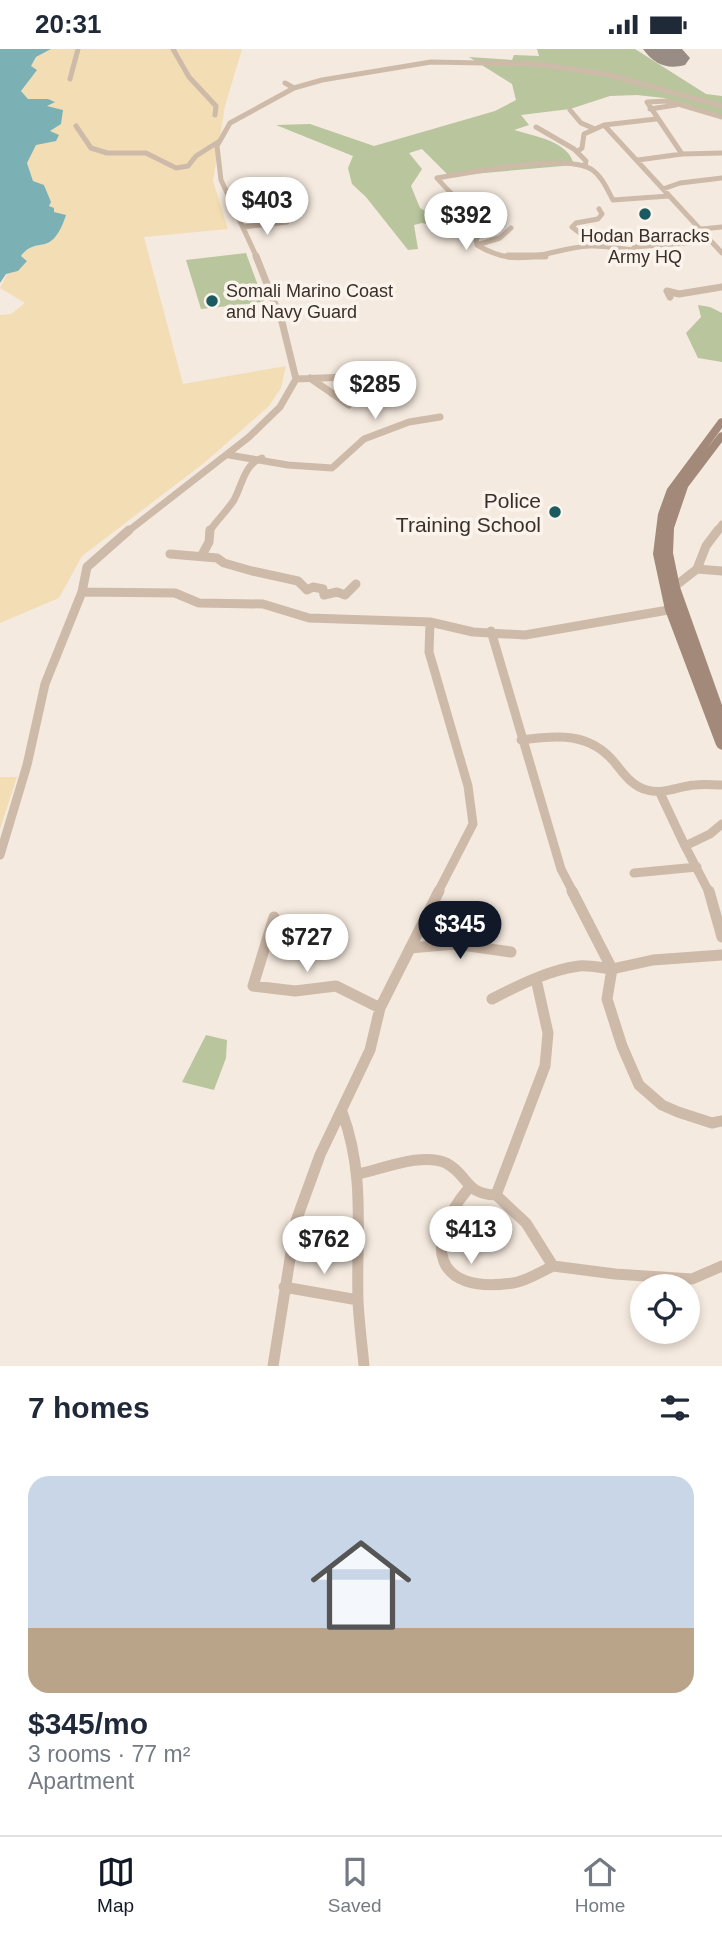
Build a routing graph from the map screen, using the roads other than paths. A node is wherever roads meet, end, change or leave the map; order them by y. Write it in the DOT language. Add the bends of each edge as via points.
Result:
graph roads {
  1 [pos="78,49"];
  2 [pos="173,49"];
  3 [pos="70,79"];
  4 [pos="285,83"];
  5 [pos="294,88"];
  6 [pos="722,106"];
  7 [pos="570,110"];
  8 [pos="215,115"];
  9 [pos="722,117"];
  10 [pos="656,119"];
  11 [pos="604,125"];
  12 [pos="76,126"];
  13 [pos="536,127"];
  14 [pos="595,129"];
  15 [pos="218,142"];
  16 [pos="577,152"];
  17 [pos="682,154"];
  18 [pos="719,154"];
  19 [pos="638,160"];
  20 [pos="722,161"];
  21 [pos="585,166"];
  22 [pos="722,178"];
  23 [pos="663,189"];
  24 [pos="669,196"];
  25 [pos="599,209"];
  26 [pos="287,222"];
  27 [pos="244,227"];
  28 [pos="722,227"];
  29 [pos="511,228"];
  30 [pos="701,229"];
  31 [pos="711,241"];
  32 [pos="477,245"];
  33 [pos="589,246"];
  34 [pos="722,253"];
  35 [pos="722,287"];
  36 [pos="670,297"];
  37 [pos="373,376"];
  38 [pos="310,378"];
  39 [pos="296,379"];
  40 [pos="349,405"];
  41 [pos="440,417"];
  42 [pos="722,421"];
  43 [pos="722,435"];
  44 [pos="229,455"];
  45 [pos="262,458"];
  46 [pos="722,524"];
  47 [pos="170,554"];
  48 [pos="202,555"];
  49 [pos="697,569"];
  50 [pos="722,571"];
  51 [pos="356,584"];
  52 [pos="674,587"];
  53 [pos="82,592"];
  54 [pos="676,609"];
  55 [pos="430,622"];
  56 [pos="491,631"];
  57 [pos="722,722"];
  58 [pos="521,740"];
  59 [pos="722,745"];
  60 [pos="722,785"];
  61 [pos="660,793"];
  62 [pos="722,824"];
  63 [pos="685,846"];
  64 [pos="0,855"];
  65 [pos="697,867"];
  66 [pos="634,873"];
  67 [pos="274,917"];
  68 [pos="722,937"];
  69 [pos="410,948"];
  70 [pos="511,952"];
  71 [pos="722,955"];
  72 [pos="612,969"];
  73 [pos="536,979"];
  74 [pos="492,999"];
  75 [pos="380,1008"];
  76 [pos="342,1112"];
  77 [pos="722,1121"];
  78 [pos="358,1174"];
  79 [pos="468,1189"];
  80 [pos="496,1195"];
  81 [pos="553,1266"];
  82 [pos="722,1266"];
  83 [pos="284,1287"];
  84 [pos="358,1300"];
  85 [pos="272,1366"];
  86 [pos="365,1366"];
  1 -- 3 [label="street"];
  2 -- 8 [label="street" via="189,77 216,106"];
  4 -- 5 [label="street"];
  5 -- 6 [label="street" via="464,59 606,74"];
  5 -- 15 [label="street" via="230,123"];
  7 -- 14 [label="street" via="581,123"];
  9 -- 10 [label="street" via="679,104 650,109"];
  10 -- 11 [label="street"];
  10 -- 17 [label="street"];
  11 -- 14 [label="street"];
  11 -- 19 [label="street"];
  12 -- 15 [label="street" via="91,148 107,153 146,153 176,168 188,166"];
  13 -- 16 [label="street" via="569,143"];
  14 -- 16 [label="street" via="584,134"];
  15 -- 27 [label="street" via="217,164"];
  16 -- 21 [label="street"];
  17 -- 18 [label="street"];
  17 -- 19 [label="street"];
  18 -- 20 [label="street"];
  19 -- 23 [label="street"];
  21 -- 24 [label="street" via="598,174 613,200"];
  21 -- 32 [label="street" via="515,166 437,179 474,215 482,230"];
  22 -- 23 [label="street"];
  23 -- 24 [label="street"];
  24 -- 30 [label="street"];
  25 -- 33 [label="street" via="598,219 572,227 589,240"];
  26 -- 27 [label="street"];
  27 -- 39 [label="street" via="281,317"];
  28 -- 30 [label="street"];
  29 -- 32 [label="street" via="500,238"];
  30 -- 31 [label="street"];
  31 -- 33 [label="street" via="634,250"];
  31 -- 34 [label="street"];
  32 -- 33 [label="street" via="486,251 527,258"];
  35 -- 36 [label="street" via="679,294 667,291"];
  37 -- 38 [label="street"];
  38 -- 39 [label="street"];
  38 -- 40 [label="street"];
  39 -- 44 [label="street" via="280,407"];
  41 -- 45 [label="street" via="410,422 364,439 332,467 273,463"];
  42 -- 54 [label="main road" via="672,489 663,514 658,562"];
  43 -- 52 [label="main road" via="683,487 673,510 668,553"];
  44 -- 45 [label="street"];
  44 -- 53 [label="street" via="100,553 87,567"];
  45 -- 48 [label="street" via="246,471 234,500 209,531"];
  46 -- 49 [label="street" via="706,545"];
  47 -- 48 [label="street"];
  48 -- 51 [label="street" via="286,577 307,590 320,587 324,595 345,595"];
  49 -- 50 [label="street"];
  49 -- 52 [label="street"];
  52 -- 54 [label="main road"];
  53 -- 55 [label="street" via="175,593 200,603 247,602 309,618"];
  53 -- 64 [label="street" via="45,684"];
  54 -- 56 [label="street" via="525,635"];
  54 -- 57 [label="main road"];
  54 -- 59 [label="main road"];
  55 -- 56 [label="street" via="473,632"];
  55 -- 69 [label="street" via="429,652 474,818"];
  56 -- 58 [label="street"];
  58 -- 61 [label="street" via="585,737 600,746 626,779"];
  58 -- 72 [label="street" via="561,869"];
  60 -- 61 [label="street"];
  61 -- 63 [label="street"];
  62 -- 63 [label="street"];
  63 -- 65 [label="street"];
  65 -- 66 [label="street"];
  65 -- 68 [label="street"];
  67 -- 75 [label="street" via="253,986 295,991 336,986"];
  69 -- 70 [label="street" via="455,944"];
  69 -- 75 [label="street"];
  71 -- 72 [label="street" via="653,960"];
  72 -- 73 [label="street" via="590,966"];
  72 -- 77 [label="street" via="607,999 639,1085 662,1105 712,1122"];
  73 -- 74 [label="street"];
  73 -- 80 [label="street" via="548,1033 545,1066"];
  75 -- 76 [label="street" via="370,1049"];
  76 -- 78 [label="street" via="354,1141"];
  76 -- 83 [label="street" via="320,1155 296,1221"];
  78 -- 79 [label="street" via="434,1160 452,1167"];
  78 -- 84 [label="street"];
  79 -- 80 [label="street"];
  79 -- 81 [label="street" via="450,1212 446,1226 442,1252 446,1271 473,1284 506,1285"];
  80 -- 81 [label="street" via="526,1223"];
  81 -- 82 [label="street" via="692,1279"];
  83 -- 84 [label="street"];
  83 -- 85 [label="street"];
  84 -- 86 [label="street"];
}
